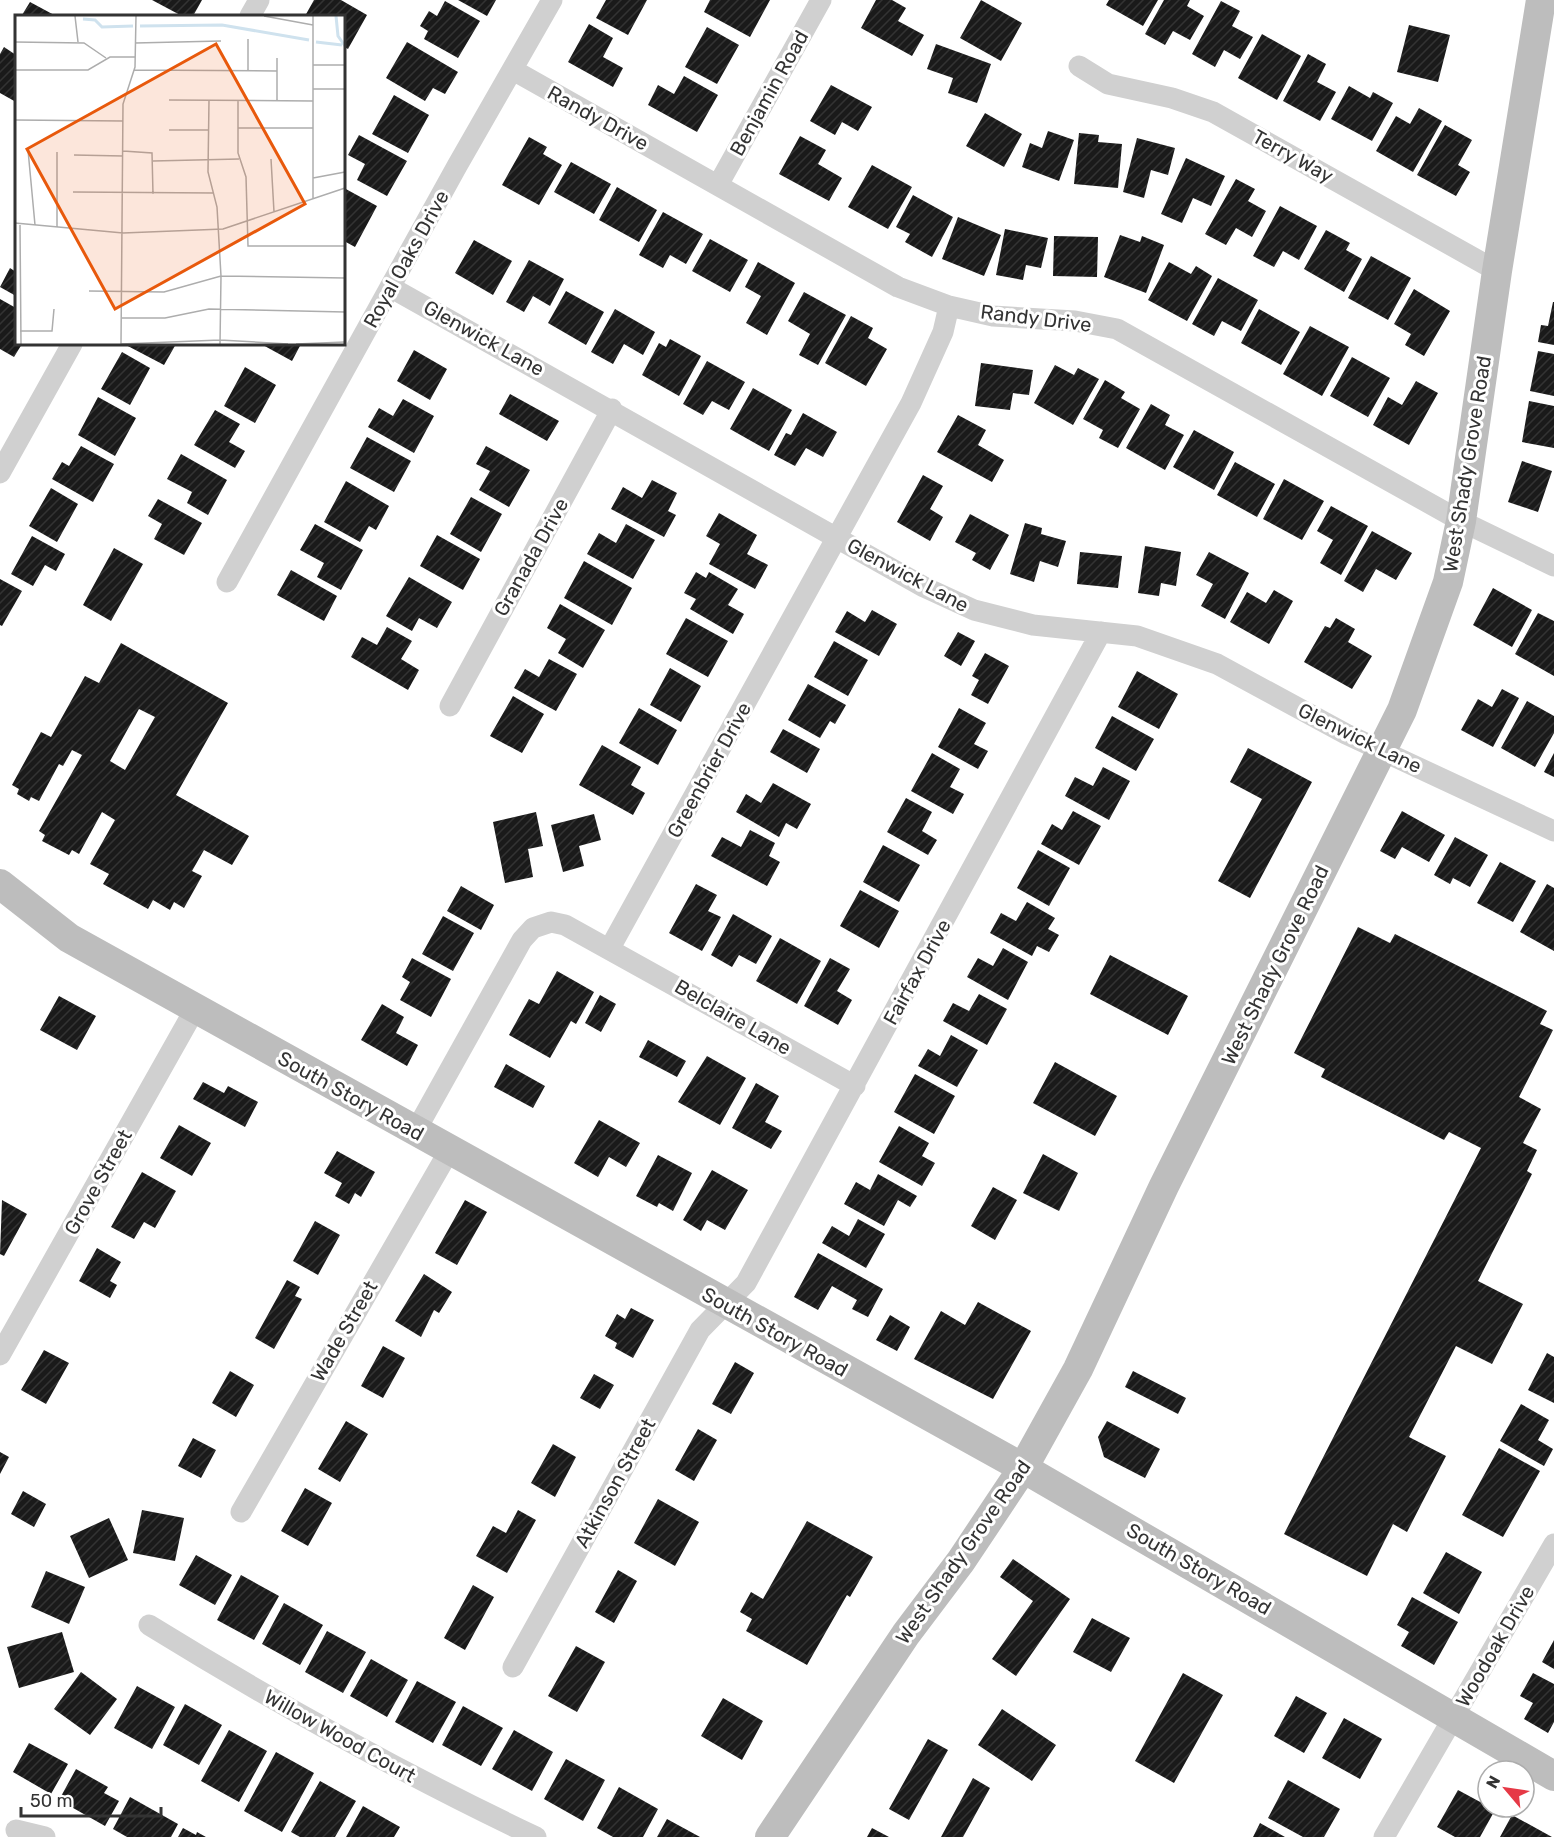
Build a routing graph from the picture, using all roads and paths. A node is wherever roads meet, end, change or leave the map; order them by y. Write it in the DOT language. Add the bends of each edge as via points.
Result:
graph roads {
  1 [pos="259,0"];
  2 [pos="552,0"];
  3 [pos="821,0"];
  4 [pos="1541,0"];
  5 [pos="251,15"];
  6 [pos="1079,66"];
  7 [pos="513,70"];
  8 [pos="718,185"];
  9 [pos="1497,271"];
  10 [pos="390,287"];
  11 [pos="949,306"];
  12 [pos="71,345"];
  13 [pos="612,410"];
  14 [pos="0,473"];
  15 [pos="1461,521"];
  16 [pos="837,537"];
  17 [pos="1554,566"];
  18 [pos="227,582"];
  19 [pos="1101,632"];
  20 [pos="450,705"];
  21 [pos="1382,751"];
  22 [pos="1554,831"];
  23 [pos="0,884"];
  24 [pos="610,948"];
  25 [pos="195,1009"];
  26 [pos="855,1086"];
  27 [pos="415,1132"];
  28 [pos="449,1151"];
  29 [pos="723,1304"];
  30 [pos="0,1355"];
  31 [pos="1023,1468"];
  32 [pos="241,1512"];
  33 [pos="1554,1544"];
  34 [pos="149,1625"];
  35 [pos="513,1667"];
  36 [pos="1453,1718"];
  37 [pos="1554,1776"];
  38 [pos="16,1830"];
  39 [pos="45,1837"];
  40 [pos="536,1837"];
  41 [pos="770,1837"];
  42 [pos="1384,1837"];
  1 -- 5 [label="street"];
  2 -- 7 [label="street, Royal Oaks Drive"];
  3 -- 8 [label="street, Benjamin Road"];
  4 -- 9 [label="main road, West Shady Grove Road"];
  6 -- 9 [label="street, Terry Way" via="1108,84 1213,112"];
  7 -- 8 [label="street, Randy Drive"];
  7 -- 10 [label="street, Royal Oaks Drive"];
  8 -- 11 [label="street, Randy Drive" via="898,287"];
  9 -- 15 [label="main road, West Shady Grove Road"];
  10 -- 13 [label="street, Glenwick Lane"];
  10 -- 18 [label="street, Royal Oaks Drive"];
  11 -- 15 [label="street, Randy Drive" via="993,316 1076,321 1117,329"];
  11 -- 16 [label="street, Greenbrier Drive" via="929,366"];
  12 -- 14 [label="street"];
  13 -- 16 [label="street, Glenwick Lane"];
  13 -- 20 [label="street, Granada Drive"];
  15 -- 17 [label="street, Randy Drive"];
  15 -- 21 [label="main road, West Shady Grove Road" via="1445,592 1402,710"];
  16 -- 19 [label="street, Glenwick Lane" via="924,587 974,610 1033,625"];
  16 -- 24 [label="street, Greenbrier Drive"];
  19 -- 21 [label="street, Glenwick Lane" via="1137,636 1216,664"];
  19 -- 26 [label="street, Fairfax Drive"];
  21 -- 22 [label="street, Glenwick Lane"];
  21 -- 31 [label="main road, West Shady Grove Road" via="1164,1186 1078,1369"];
  23 -- 25 [label="main road, South Story Road" via="69,938"];
  24 -- 26 [label="street, Belclaire Lane"];
  24 -- 27 [label="street" via="565,925 551,922 533,928 522,940"];
  25 -- 27 [label="main road, South Story Road"];
  25 -- 30 [label="street, Grove Street"];
  26 -- 29 [label="street, Fairfax Drive" via="746,1283"];
  27 -- 28 [label="main road, South Story Road"];
  28 -- 29 [label="main road, South Story Road"];
  28 -- 32 [label="street, Wade Street"];
  29 -- 31 [label="main road, South Story Road"];
  29 -- 35 [label="street, Atkinson Street" via="700,1330"];
  31 -- 36 [label="main road, South Story Road"];
  31 -- 41 [label="main road, West Shady Grove Road"];
  33 -- 36 [label="street, Woodoak Drive"];
  34 -- 40 [label="street, Willow Wood Court" via="234,1677 449,1796"];
  36 -- 37 [label="main road, South Story Road"];
  36 -- 42 [label="street, Woodoak Drive"];
  38 -- 39 [label="street"];
}
